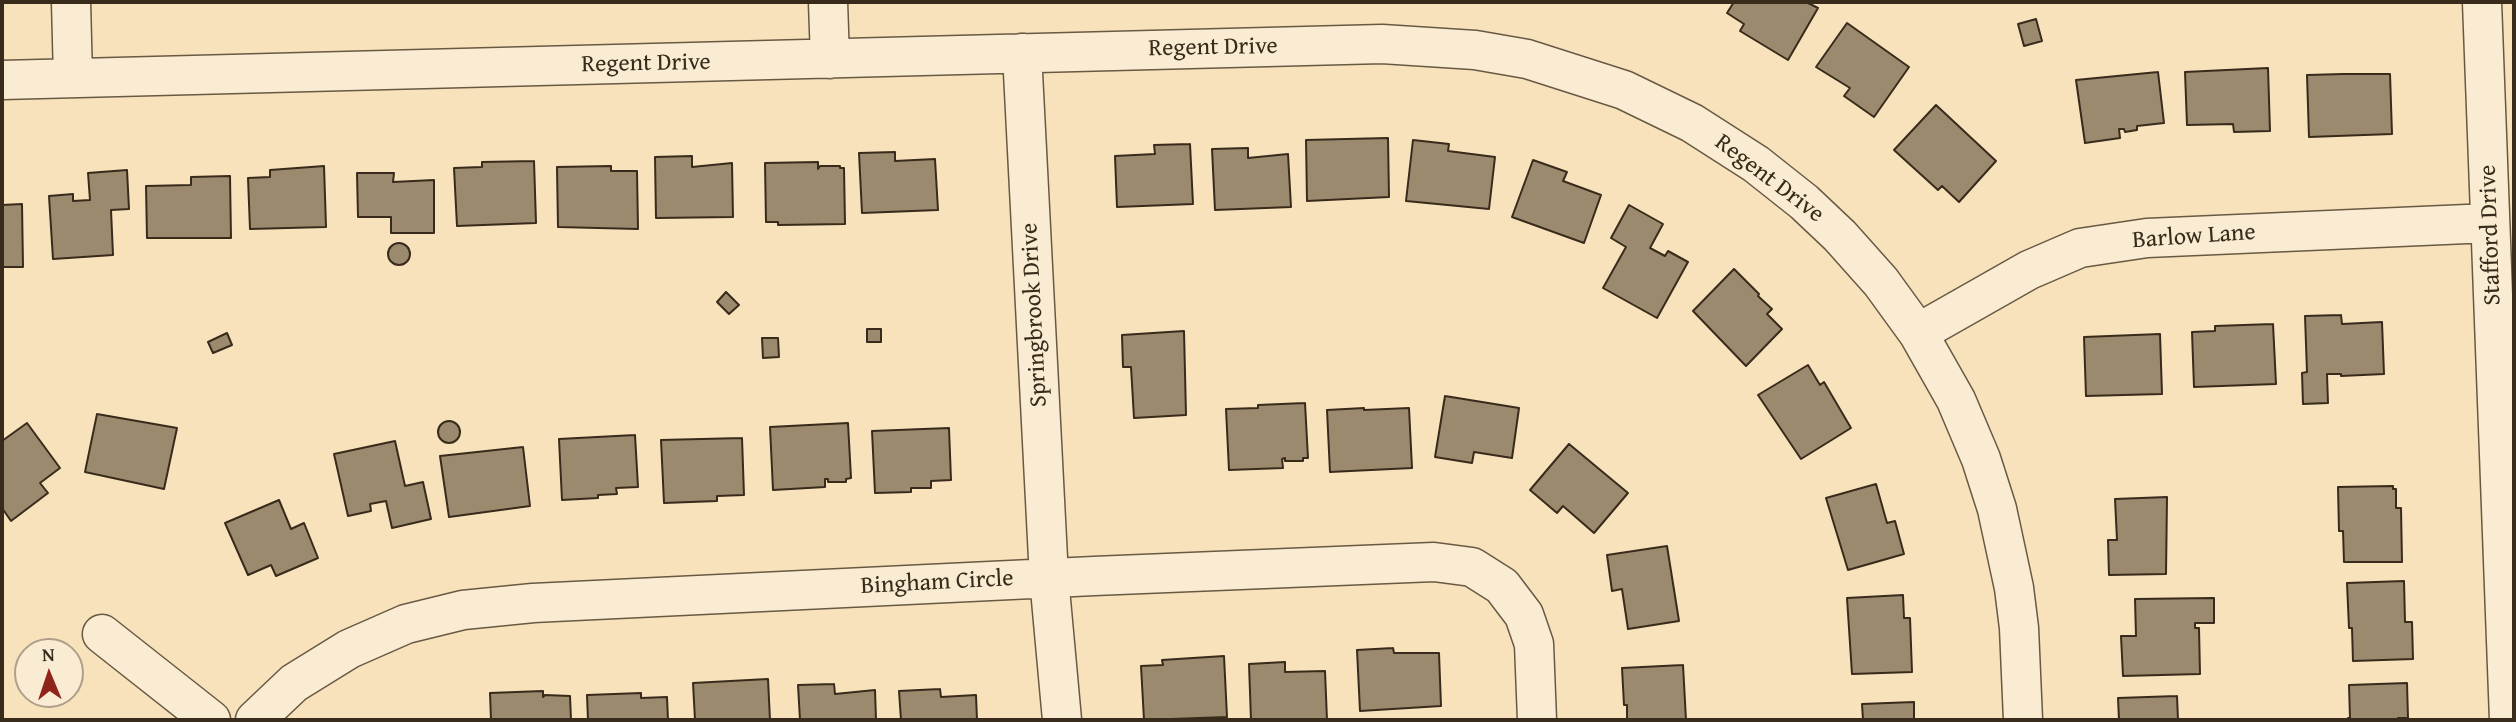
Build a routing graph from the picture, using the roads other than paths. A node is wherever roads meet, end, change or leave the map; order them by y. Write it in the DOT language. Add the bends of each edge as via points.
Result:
graph roads {
  1 [pos="71,2"];
  2 [pos="828,2"];
  3 [pos="2482,2"];
  4 [pos="1022,53"];
  5 [pos="830,59"];
  6 [pos="74,78"];
  7 [pos="2,80"];
  8 [pos="2490,223"];
  9 [pos="1918,333"];
  10 [pos="1049,578"];
  11 [pos="102,634"];
  12 [pos="211,720"];
  13 [pos="255,720"];
  14 [pos="1062,720"];
  15 [pos="1536,720"];
  16 [pos="2023,720"];
  17 [pos="2510,720"];
  1 -- 6 [label="street"];
  2 -- 5 [label="street"];
  3 -- 8 [label="street, Stafford Drive"];
  4 -- 5 [label="street, Regent Drive"];
  4 -- 9 [label="street, Regent Drive" via="1382,44 1475,50 1527,59 1624,90 1692,123 1756,164 1840,236"];
  4 -- 10 [label="street, Springbrook Drive"];
  5 -- 6 [label="street, Regent Drive"];
  6 -- 7 [label="street, Regent Drive"];
  8 -- 9 [label="street, Barlow Lane" via="2147,237 2080,248 2029,270"];
  8 -- 17 [label="street, Stafford Drive"];
  9 -- 16 [label="street, Regent Drive" via="1956,400 1997,509 2019,628"];
  10 -- 13 [label="street, Bingham Circle" via="463,610 406,624 349,649 294,683"];
  10 -- 14 [label="street, Springbrook Drive"];
  10 -- 15 [label="street, Bingham Circle" via="1434,562 1472,567 1502,586 1524,615 1534,644"];
  11 -- 12 [label="street"];
}
